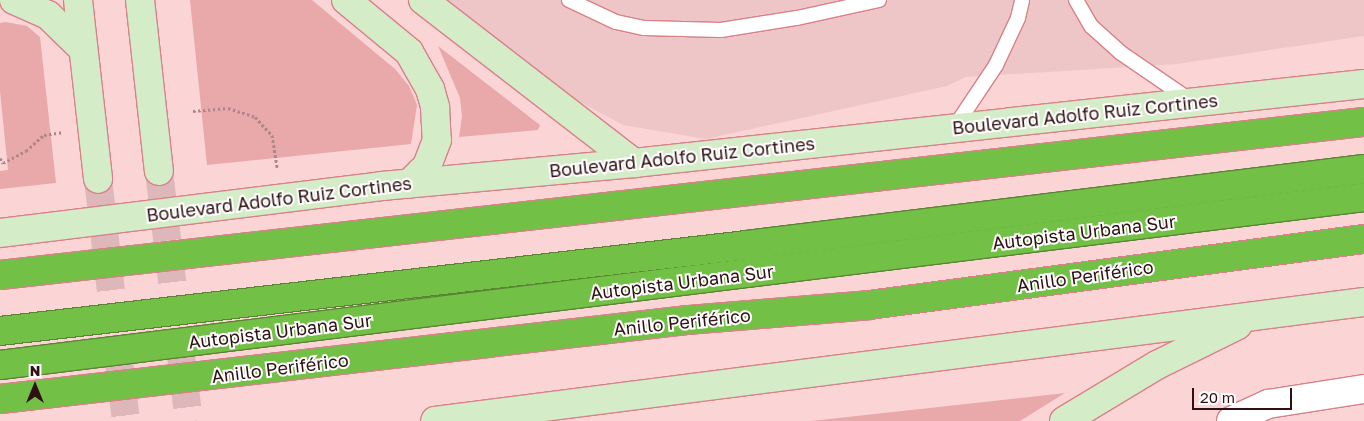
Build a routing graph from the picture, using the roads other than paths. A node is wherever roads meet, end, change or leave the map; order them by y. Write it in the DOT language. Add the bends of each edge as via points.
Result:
graph roads {
  1 [pos="14,0"];
  2 [pos="78,0"];
  3 [pos="346,0"];
  4 [pos="423,0"];
  5 [pos="569,0"];
  6 [pos="1022,0"];
  7 [pos="1076,0"];
  8 [pos="876,1"];
  9 [pos="140,2"];
  10 [pos="83,49"];
  11 [pos="1364,84"];
  12 [pos="1193,102"];
  13 [pos="1364,104"];
  14 [pos="1364,122"];
  15 [pos="954,128"];
  16 [pos="1062,155"];
  17 [pos="634,163"];
  18 [pos="1364,169"];
  19 [pos="159,171"];
  20 [pos="98,178"];
  21 [pos="410,184"];
  22 [pos="1364,197"];
  23 [pos="0,233"];
  24 [pos="1364,239"];
  25 [pos="0,275"];
  26 [pos="1364,302"];
  27 [pos="1258,315"];
  28 [pos="0,331"];
  29 [pos="0,365"];
  30 [pos="1364,389"];
  31 [pos="0,399"];
  32 [pos="435,421"];
  33 [pos="1064,421"];
  34 [pos="1231,421"];
  1 -- 10 [label="main road" via="48,15"];
  2 -- 10 [label="main road"];
  3 -- 21 [label="main road" via="410,52 430,89 435,107 437,140 427,166"];
  4 -- 17 [label="main road"];
  5 -- 8 [label="lane" via="616,22 644,28 722,30"];
  6 -- 15 [label="lane" via="1018,18 996,65"];
  7 -- 12 [label="lane" via="1091,26 1120,53"];
  9 -- 19 [label="main road"];
  10 -- 20 [label="main road"];
  11 -- 12 [label="main road, Boulevard Adolfo Ruiz Cortines"];
  12 -- 15 [label="main road, Boulevard Adolfo Ruiz Cortines"];
  13 -- 16 [label="highway"];
  14 -- 16 [label="highway"];
  15 -- 17 [label="main road, Boulevard Adolfo Ruiz Cortines"];
  16 -- 25 [label="highway"];
  17 -- 21 [label="main road, Boulevard Adolfo Ruiz Cortines"];
  18 -- 28 [label="highway, Autopista Urbana Sur, bridge" via="747,245"];
  21 -- 23 [label="main road, Boulevard Adolfo Ruiz Cortines"];
  22 -- 29 [label="highway, Autopista Urbana Sur, bridge"];
  24 -- 31 [label="highway, Anillo Periférico" via="869,305 688,320"];
  26 -- 27 [label="main road"];
  27 -- 32 [label="main road"];
  27 -- 33 [label="main road" via="1158,365"];
  30 -- 34 [label="street" via="1268,404"];
}
